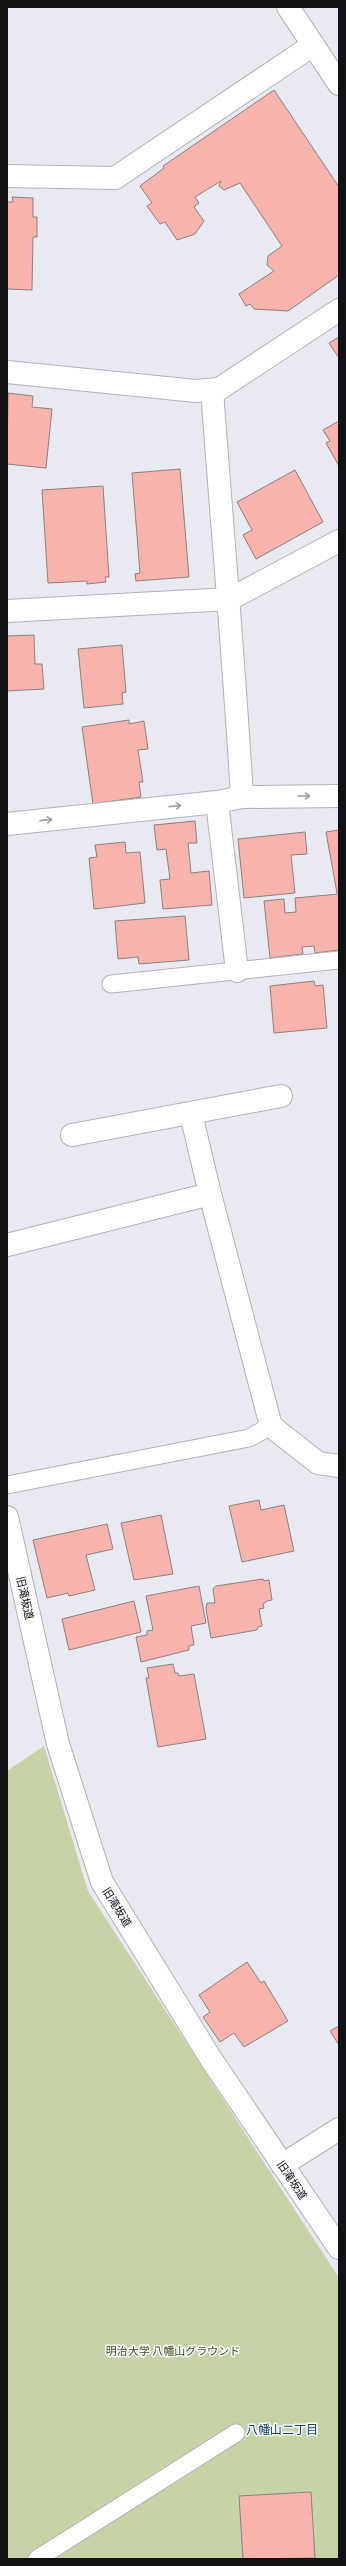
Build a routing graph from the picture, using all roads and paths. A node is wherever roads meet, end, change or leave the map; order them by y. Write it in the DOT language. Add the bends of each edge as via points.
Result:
graph roads {
  1 [pos="288,7"];
  2 [pos="313,45"];
  3 [pos="339,84"];
  4 [pos="7,176"];
  5 [pos="339,310"];
  6 [pos="7,372"];
  7 [pos="212,390"];
  8 [pos="339,541"];
  9 [pos="230,599"];
  10 [pos="7,611"];
  11 [pos="339,796"];
  12 [pos="242,797"];
  13 [pos="217,802"];
  14 [pos="7,824"];
  15 [pos="339,960"];
  16 [pos="237,971"];
  17 [pos="111,984"];
  18 [pos="281,1096"];
  19 [pos="191,1114"];
  20 [pos="72,1135"];
  21 [pos="210,1194"];
  22 [pos="7,1245"];
  23 [pos="271,1426"];
  24 [pos="339,1466"];
  25 [pos="7,1485"];
  26 [pos="7,1517"];
  27 [pos="339,2129"];
  28 [pos="282,2165"];
  29 [pos="339,2248"];
  30 [pos="236,2433"];
  31 [pos="37,2559"];
  1 -- 2 [label="street"];
  2 -- 3 [label="street"];
  2 -- 4 [label="street" via="115,178"];
  5 -- 7 [label="street" via="219,389"];
  6 -- 7 [label="street" via="196,391"];
  7 -- 9 [label="street" via="223,552"];
  8 -- 9 [label="street"];
  9 -- 10 [label="street"];
  9 -- 12 [label="street"];
  12 -- 11 [label="street, one-way"];
  12 -- 13 [label="street"];
  14 -- 13 [label="street, one-way"];
  13 -- 16 [label="street"];
  15 -- 16 [label="lane"];
  16 -- 17 [label="lane"];
  18 -- 19 [label="street"];
  19 -- 20 [label="street"];
  19 -- 21 [label="street"];
  21 -- 22 [label="street"];
  21 -- 23 [label="street"];
  23 -- 24 [label="street" via="318,1463"];
  23 -- 25 [label="lane" via="249,1438"];
  26 -- 28 [label="street, 旧滝坂道" via="58,1744 102,1882 211,2059"];
  27 -- 28 [label="street"];
  28 -- 29 [label="street, 旧滝坂道"];
  30 -- 31 [label="lane"];
}
